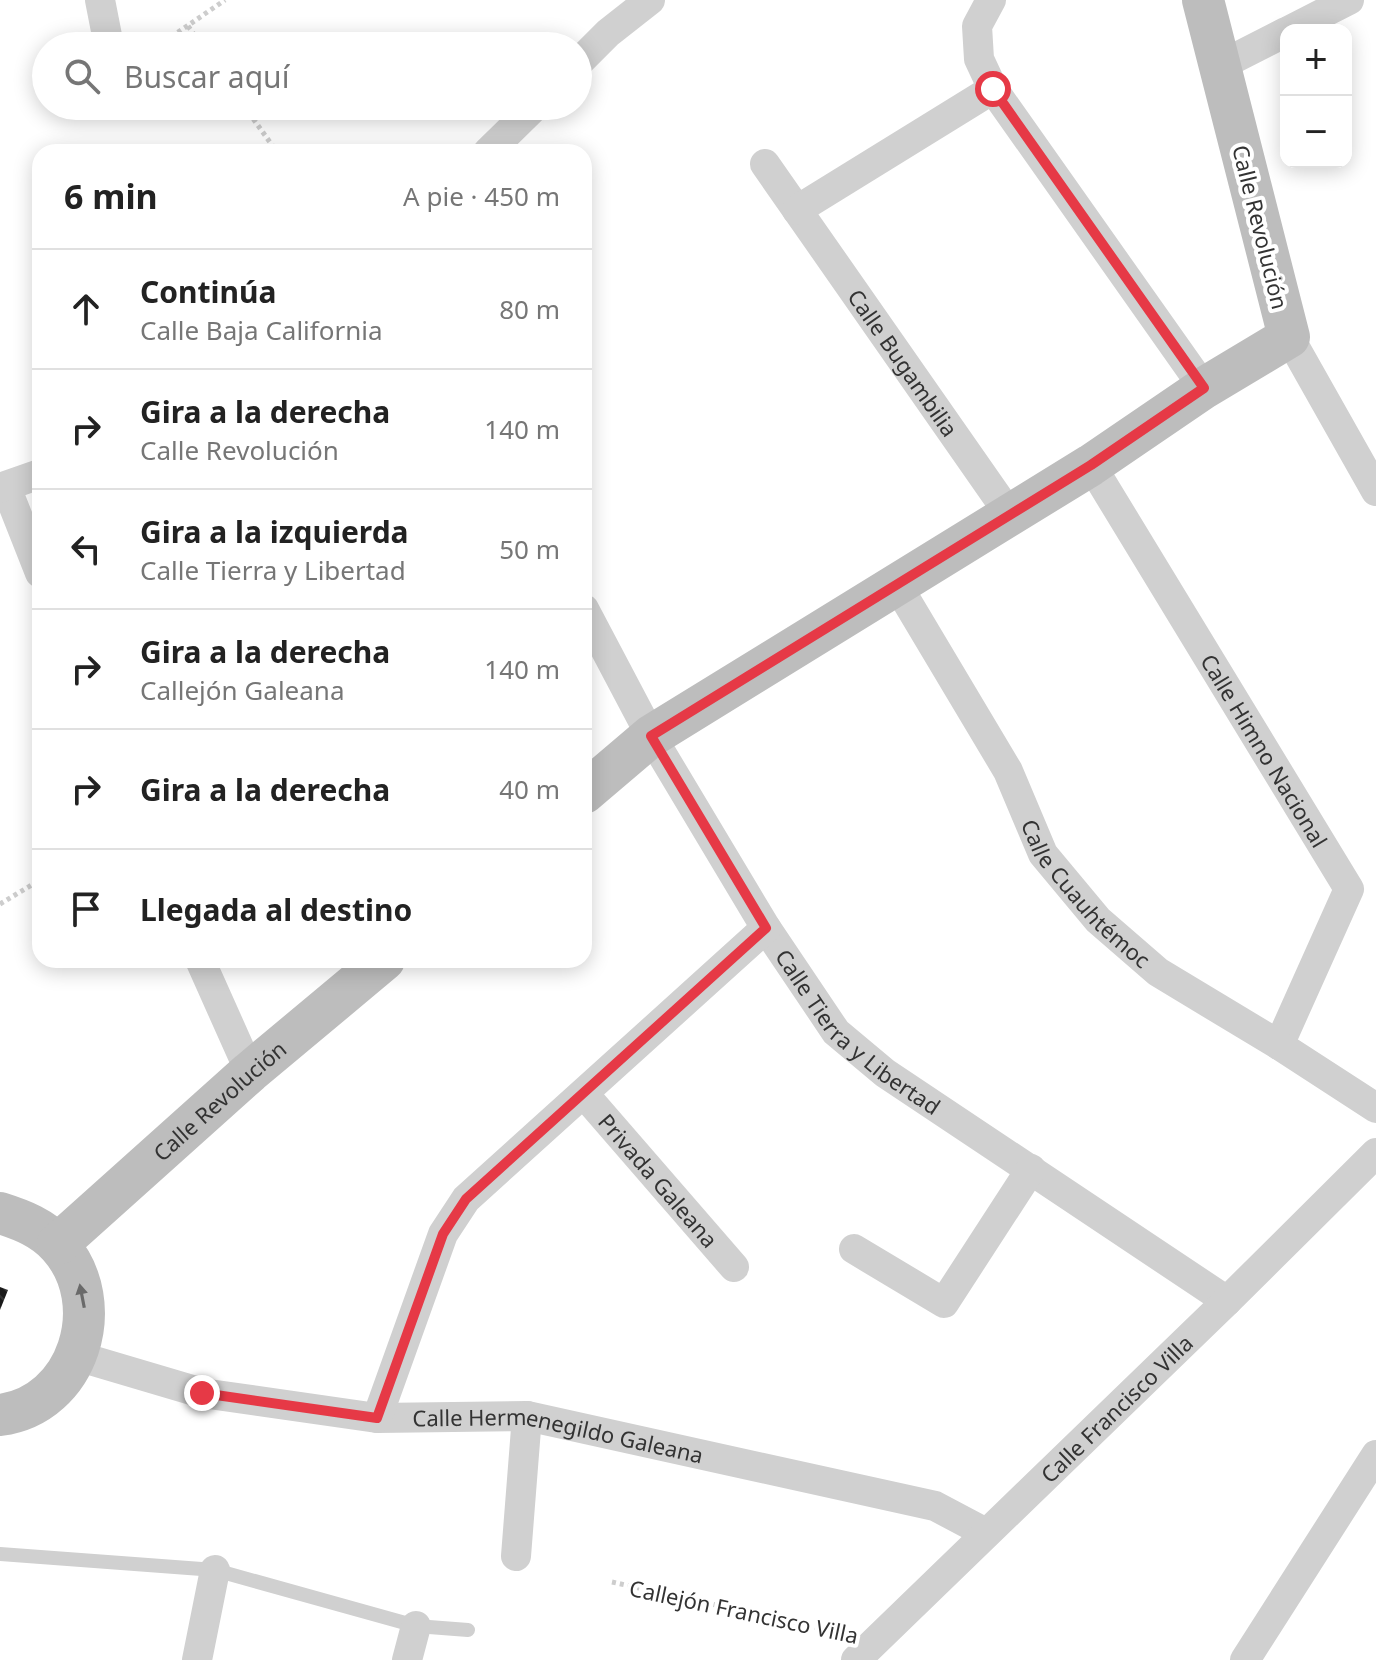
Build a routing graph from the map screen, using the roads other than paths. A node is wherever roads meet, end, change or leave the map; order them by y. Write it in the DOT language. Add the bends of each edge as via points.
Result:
graph roads {
  1 [pos="100,0"];
  2 [pos="650,0"];
  3 [pos="1203,0"];
  4 [pos="1349,0"];
  5 [pos="984,13"];
  6 [pos="1302,24"];
  7 [pos="106,32"];
  8 [pos="1280,35"];
  9 [pos="592,49"];
  10 [pos="1221,65"];
  11 [pos="993,89"];
  12 [pos="521,120"];
  13 [pos="496,144"];
  14 [pos="765,164"];
  15 [pos="797,210"];
  16 [pos="1289,337"];
  17 [pos="1204,388"];
  18 [pos="1091,465"];
  19 [pos="32,477"];
  20 [pos="3,488"];
  21 [pos="1376,491"];
  22 [pos="1010,515"];
  23 [pos="32,555"];
  24 [pos="897,585"];
  25 [pos="592,624"];
  26 [pos="651,736"];
  27 [pos="592,786"];
  28 [pos="766,928"];
  29 [pos="204,968"];
  30 [pos="374,968"];
  31 [pos="1279,1045"];
  32 [pos="250,1072"];
  33 [pos="584,1094"];
  34 [pos="1376,1108"];
  35 [pos="1376,1153"];
  36 [pos="1031,1169"];
  37 [pos="0,1213"];
  38 [pos="58,1244"];
  39 [pos="854,1249"];
  40 [pos="734,1267"];
  41 [pos="1227,1301"];
  42 [pos="77,1356"];
  43 [pos="0,1415"];
  44 [pos="527,1416"];
  45 [pos="377,1418"];
  46 [pos="1376,1455"];
  47 [pos="986,1533"];
  48 [pos="0,1554"];
  49 [pos="516,1556"];
  50 [pos="215,1570"];
  51 [pos="416,1626"];
  52 [pos="468,1630"];
  53 [pos="866,1650"];
  54 [pos="197,1660"];
  55 [pos="407,1660"];
  56 [pos="1245,1660"];
  1 -- 7 [label="street"];
  2 -- 9 [label="street"];
  3 -- 10 [label="street, Calle Revolución"];
  4 -- 6 [label="street"];
  5 -- 11 [label="street" via="979,59"];
  8 -- 10 [label="street"];
  10 -- 16 [label="street, Calle Revolución"];
  11 -- 15 [label="street"];
  11 -- 17 [label="street"];
  12 -- 13 [label="street"];
  14 -- 15 [label="street, Calle Bugambilia"];
  15 -- 22 [label="street, Calle Bugambilia"];
  16 -- 17 [label="street, Calle Revolución"];
  16 -- 21 [label="street"];
  17 -- 18 [label="street, Calle Revolución"];
  18 -- 22 [label="street, Calle Revolución"];
  18 -- 31 [label="street, Calle Himno Nacional" via="1349,889"];
  19 -- 20 [label="street"];
  20 -- 23 [label="street"];
  22 -- 24 [label="street, Calle Revolución"];
  24 -- 26 [label="street, Calle Revolución"];
  24 -- 31 [label="street, Calle Cuauhtémoc" via="1008,771 1052,865 1098,920 1158,972"];
  25 -- 26 [label="street, Calle Tierra y Libertad"];
  26 -- 27 [label="street, Calle Revolución"];
  26 -- 28 [label="street, Calle Tierra y Libertad"];
  28 -- 33 [label="street"];
  28 -- 36 [label="street, Calle Tierra y Libertad" via="836,1032 885,1073"];
  29 -- 32 [label="street"];
  30 -- 32 [label="street, Calle Revolución"];
  31 -- 34 [label="street, Calle Cuauhtémoc"];
  32 -- 38 [label="street, Calle Revolución"];
  33 -- 40 [label="street, Privada Galeana"];
  33 -- 45 [label="street" via="466,1199 443,1234"];
  35 -- 41 [label="street, Calle Francisco Villa"];
  36 -- 39 [label="street" via="944,1303"];
  36 -- 41 [label="street, Calle Tierra y Libertad"];
  37 -- 38 [label="street" via="31,1223"];
  42 -- 38 [label="street, one-way" via="84,1334 81,1286"];
  41 -- 47 [label="street, Calle Francisco Villa"];
  42 -- 43 [label="street" via="61,1382 38,1401"];
  42 -- 45 [label="street, Calle Hermenegildo Galeana" via="202,1393"];
  44 -- 45 [label="street, Calle Hermenegildo Galeana"];
  44 -- 47 [label="street, Calle Hermenegildo Galeana" via="935,1506"];
  44 -- 49 [label="street"];
  46 -- 56 [label="street"];
  47 -- 53 [label="street, Calle Francisco Villa"];
  48 -- 50 [label="lane"];
  50 -- 51 [label="lane"];
  50 -- 54 [label="street"];
  51 -- 52 [label="lane"];
  51 -- 55 [label="street"];
}
